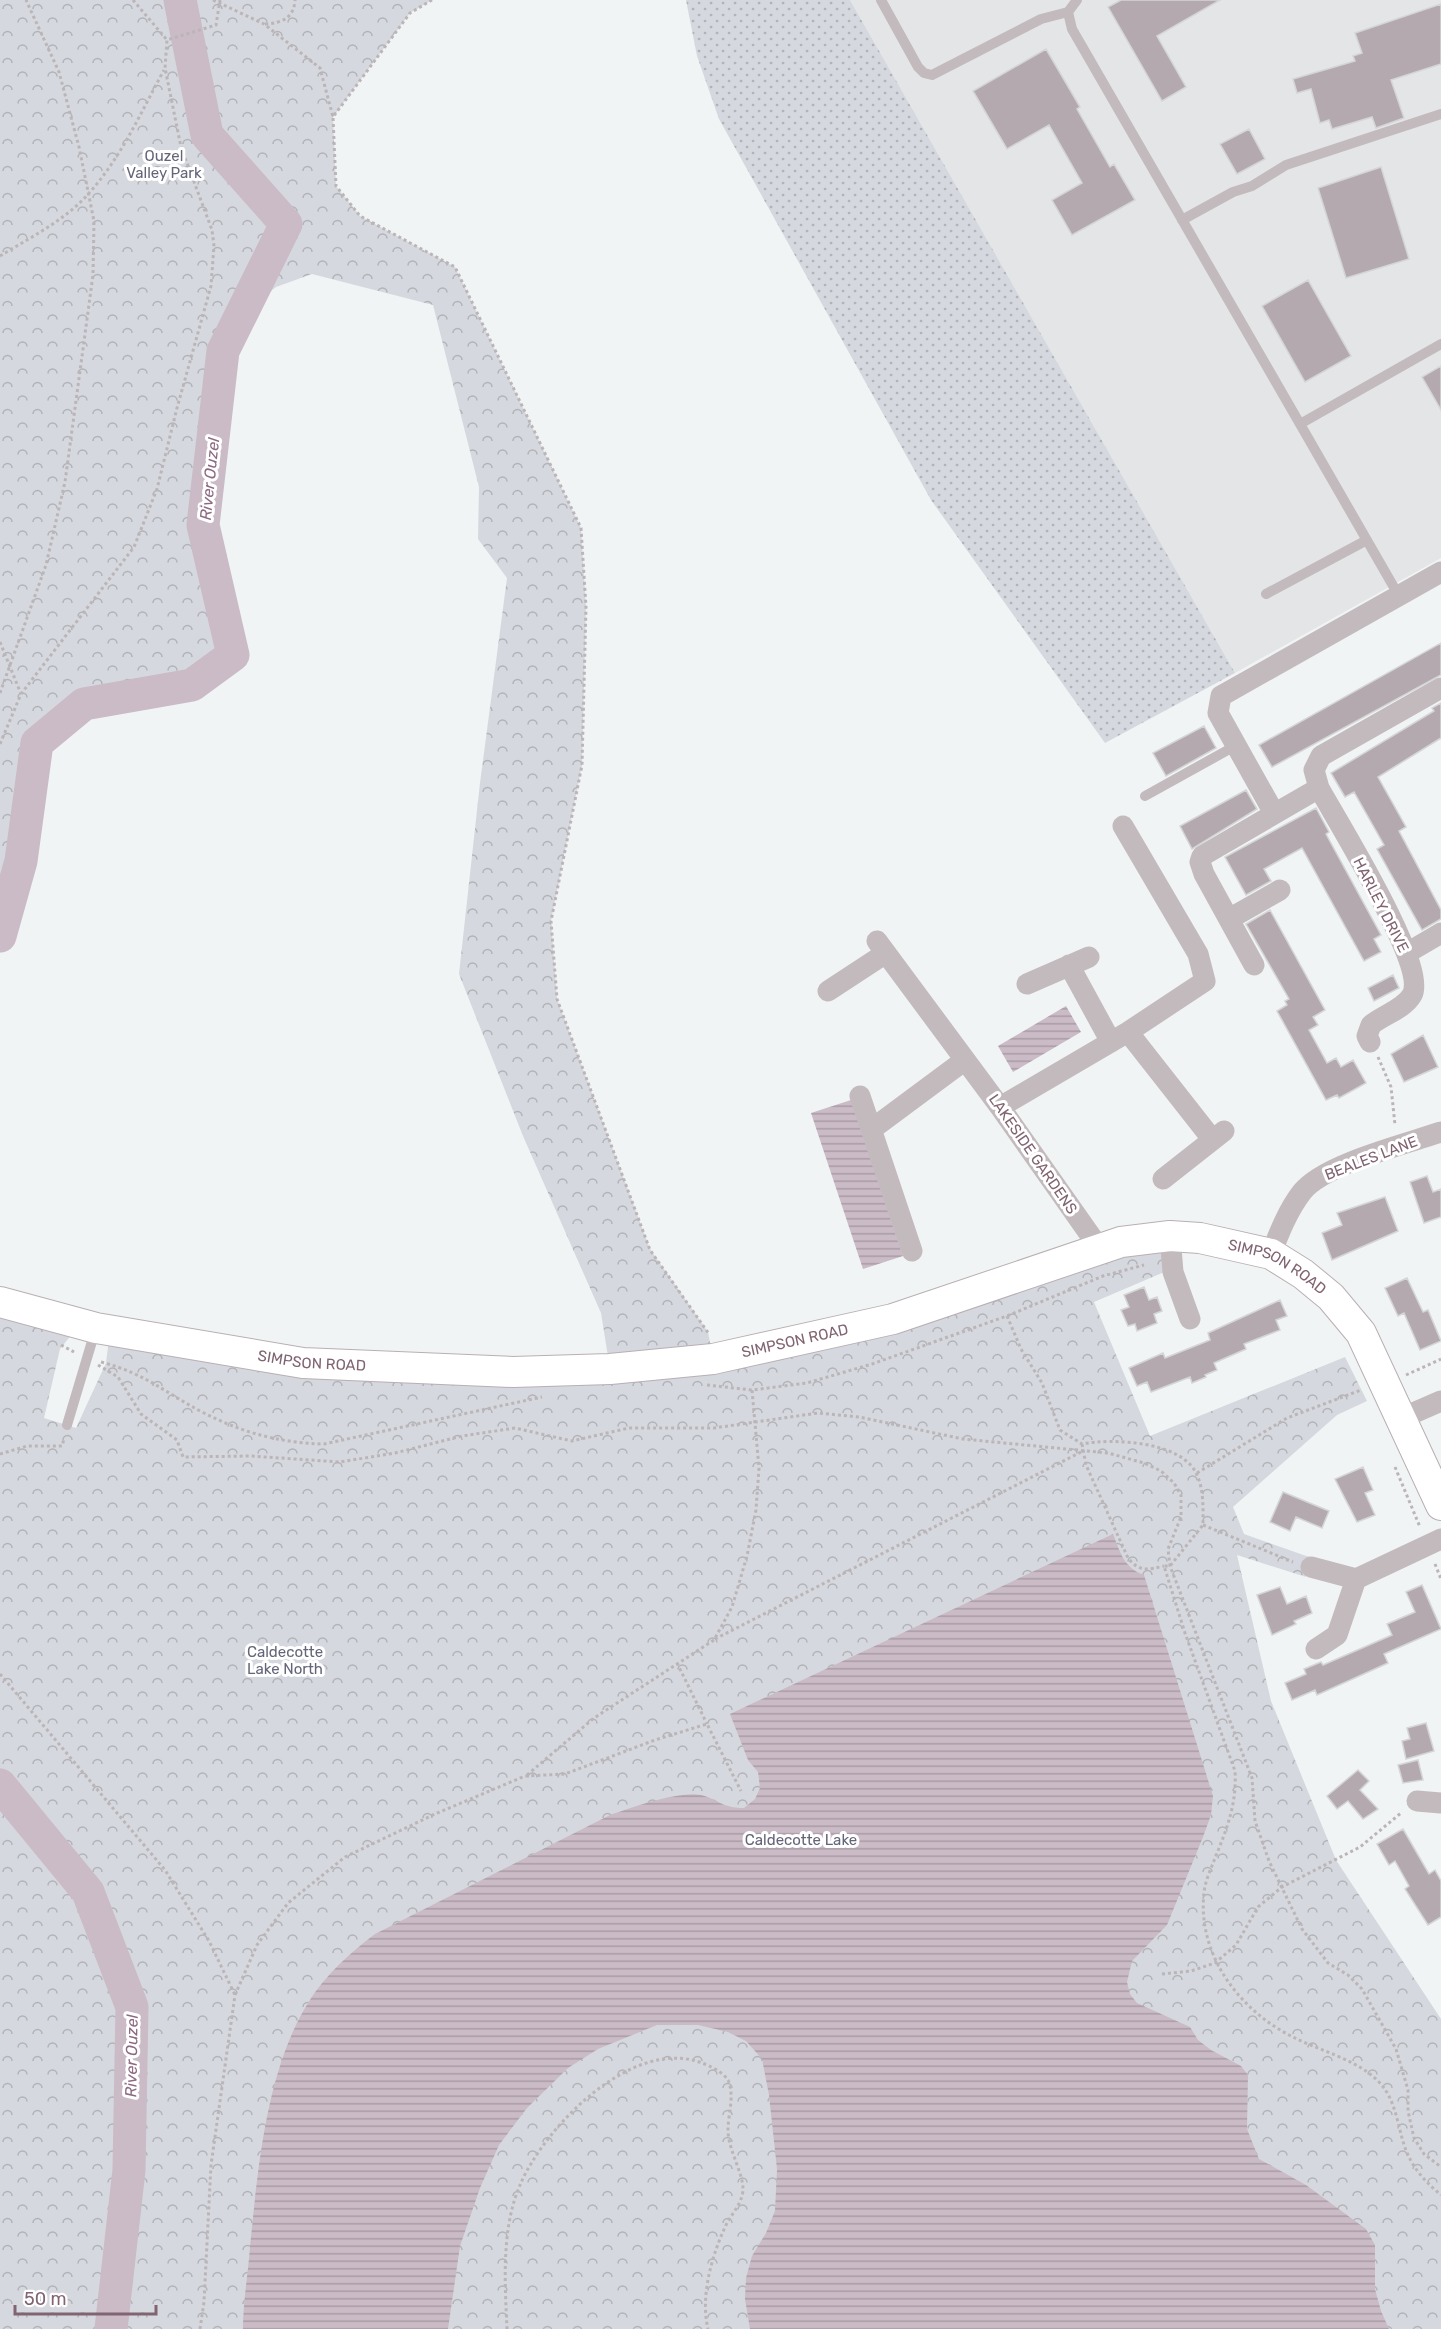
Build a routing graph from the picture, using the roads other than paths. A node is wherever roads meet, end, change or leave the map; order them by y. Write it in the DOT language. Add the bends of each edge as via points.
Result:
graph roads {
  1 [pos="881,0"];
  2 [pos="1077,0"];
  3 [pos="1068,12"];
  4 [pos="1441,114"];
  5 [pos="1182,220"];
  6 [pos="1441,344"];
  7 [pos="1300,424"];
  8 [pos="1367,540"];
  9 [pos="1441,572"];
  10 [pos="1266,594"];
  11 [pos="1399,596"];
  12 [pos="1441,688"];
  13 [pos="1236,746"];
  14 [pos="1319,788"];
  15 [pos="1144,796"];
  16 [pos="1274,813"];
  17 [pos="1123,826"];
  18 [pos="1280,890"];
  19 [pos="1228,919"];
  20 [pos="1441,933"];
  21 [pos="1407,953"];
  22 [pos="1089,957"];
  23 [pos="1069,965"];
  24 [pos="1254,965"];
  25 [pos="1027,984"];
  26 [pos="828,991"];
  27 [pos="1119,1037"];
  28 [pos="1370,1042"];
  29 [pos="965,1060"];
  30 [pos="860,1096"];
  31 [pos="1000,1107"];
  32 [pos="872,1129"];
  33 [pos="1441,1132"];
  34 [pos="1163,1179"];
  35 [pos="1171,1248"];
  36 [pos="1100,1249"];
  37 [pos="912,1251"];
  38 [pos="1271,1254"];
  39 [pos="0,1302"];
  40 [pos="1190,1319"];
  41 [pos="96,1328"];
  42 [pos="1441,1401"];
  43 [pos="1402,1418"];
  44 [pos="67,1425"];
  45 [pos="1441,1505"];
  46 [pos="1434,1543"];
  47 [pos="1311,1567"];
  48 [pos="1356,1579"];
  49 [pos="1316,1649"];
  50 [pos="1417,1801"];
  51 [pos="1441,1803"];
  1 -- 3 [label="lane" via="918,67 932,75 1041,19"];
  2 -- 3 [label="lane"];
  3 -- 5 [label="lane" via="1072,29"];
  4 -- 5 [label="lane" via="1286,165"];
  5 -- 7 [label="lane"];
  6 -- 7 [label="lane"];
  7 -- 8 [label="lane"];
  8 -- 10 [label="lane"];
  8 -- 11 [label="lane"];
  9 -- 11 [label="street"];
  11 -- 13 [label="street" via="1221,696 1218,713"];
  12 -- 14 [label="street, HARLEY DRIVE" via="1321,756 1314,770"];
  13 -- 15 [label="lane"];
  13 -- 16 [label="street"];
  14 -- 16 [label="street"];
  14 -- 21 [label="street, HARLEY DRIVE"];
  16 -- 19 [label="street" via="1202,856 1204,874"];
  17 -- 27 [label="street" via="1198,954 1205,981"];
  18 -- 19 [label="street"];
  19 -- 24 [label="street"];
  20 -- 21 [label="street"];
  21 -- 28 [label="street, HARLEY DRIVE" via="1414,981 1411,996 1371,1024"];
  22 -- 23 [label="street"];
  23 -- 25 [label="street"];
  23 -- 27 [label="street"];
  26 -- 29 [label="street, LAKESIDE GARDENS" via="881,947"];
  27 -- 31 [label="street"];
  27 -- 34 [label="street" via="1218,1135"];
  29 -- 31 [label="street, LAKESIDE GARDENS"];
  29 -- 32 [label="street"];
  30 -- 32 [label="street"];
  31 -- 36 [label="street, LAKESIDE GARDENS"];
  32 -- 37 [label="street"];
  33 -- 38 [label="street, BEALES LANE" via="1322,1176 1302,1191"];
  35 -- 36 [label="street, SIMPSON ROAD" via="1121,1242"];
  35 -- 38 [label="street, SIMPSON ROAD" via="1200,1238"];
  35 -- 40 [label="street" via="1173,1272"];
  36 -- 41 [label="street, SIMPSON ROAD" via="893,1319 716,1372 409,1370 292,1362"];
  38 -- 43 [label="street, SIMPSON ROAD" via="1331,1297 1361,1333"];
  39 -- 41 [label="street, SIMPSON ROAD"];
  41 -- 44 [label="lane"];
  42 -- 43 [label="street"];
  43 -- 45 [label="street, SIMPSON ROAD"];
  46 -- 48 [label="street"];
  47 -- 48 [label="street"];
  48 -- 49 [label="street" via="1337,1635"];
  50 -- 51 [label="street"];
}
